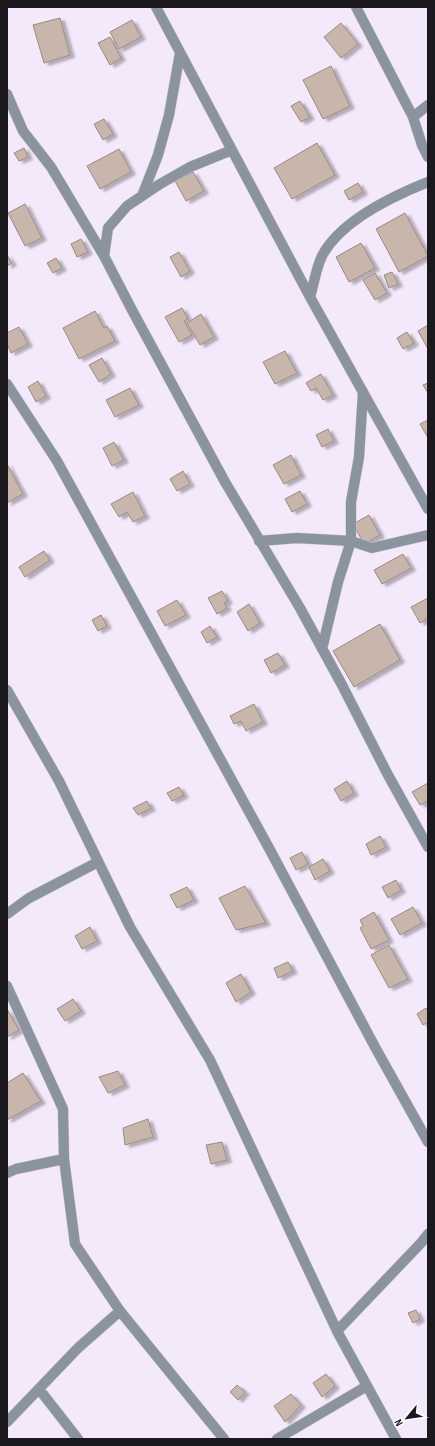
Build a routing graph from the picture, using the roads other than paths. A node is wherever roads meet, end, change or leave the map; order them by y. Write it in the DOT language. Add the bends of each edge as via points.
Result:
graph roads {
  1 [pos="156,7"];
  2 [pos="356,7"];
  3 [pos="180,53"];
  4 [pos="7,94"];
  5 [pos="428,105"];
  6 [pos="413,116"];
  7 [pos="232,150"];
  8 [pos="428,157"];
  9 [pos="428,182"];
  10 [pos="142,196"];
  11 [pos="104,256"];
  12 [pos="310,297"];
  13 [pos="7,384"];
  14 [pos="363,392"];
  15 [pos="428,509"];
  16 [pos="428,535"];
  17 [pos="260,540"];
  18 [pos="351,541"];
  19 [pos="322,649"];
  20 [pos="7,690"];
  21 [pos="428,847"];
  22 [pos="98,862"];
  23 [pos="7,914"];
  24 [pos="7,986"];
  25 [pos="428,1142"];
  26 [pos="64,1159"];
  27 [pos="7,1173"];
  28 [pos="428,1234"];
  29 [pos="120,1310"];
  30 [pos="337,1330"];
  31 [pos="367,1386"];
  32 [pos="39,1389"];
  33 [pos="7,1422"];
  34 [pos="78,1439"];
  35 [pos="224,1439"];
  36 [pos="277,1439"];
  37 [pos="396,1439"];
  1 -- 3 [label="street"];
  2 -- 6 [label="street"];
  3 -- 7 [label="street"];
  3 -- 10 [label="street" via="168,122"];
  4 -- 11 [label="street" via="23,131 51,167"];
  5 -- 6 [label="street"];
  6 -- 8 [label="street"];
  7 -- 10 [label="street" via="190,167"];
  7 -- 12 [label="street"];
  9 -- 12 [label="street" via="396,195 355,220 328,245 321,257"];
  10 -- 11 [label="street" via="127,206 108,228"];
  11 -- 17 [label="street" via="225,482"];
  12 -- 14 [label="street"];
  13 -- 25 [label="street" via="57,461"];
  14 -- 15 [label="street"];
  14 -- 18 [label="street" via="359,457 351,502"];
  16 -- 18 [label="street" via="372,548"];
  17 -- 18 [label="street" via="297,538"];
  17 -- 19 [label="street"];
  18 -- 19 [label="street"];
  19 -- 21 [label="street"];
  20 -- 22 [label="street" via="59,780"];
  22 -- 23 [label="street" via="29,898"];
  22 -- 30 [label="street" via="130,927 210,1060"];
  24 -- 26 [label="street" via="64,1109"];
  26 -- 27 [label="street"];
  26 -- 29 [label="street" via="75,1244"];
  28 -- 30 [label="street"];
  29 -- 32 [label="street" via="78,1348"];
  29 -- 35 [label="street"];
  30 -- 31 [label="street"];
  31 -- 36 [label="street"];
  31 -- 37 [label="street"];
  32 -- 33 [label="street"];
  32 -- 34 [label="street"];
}
